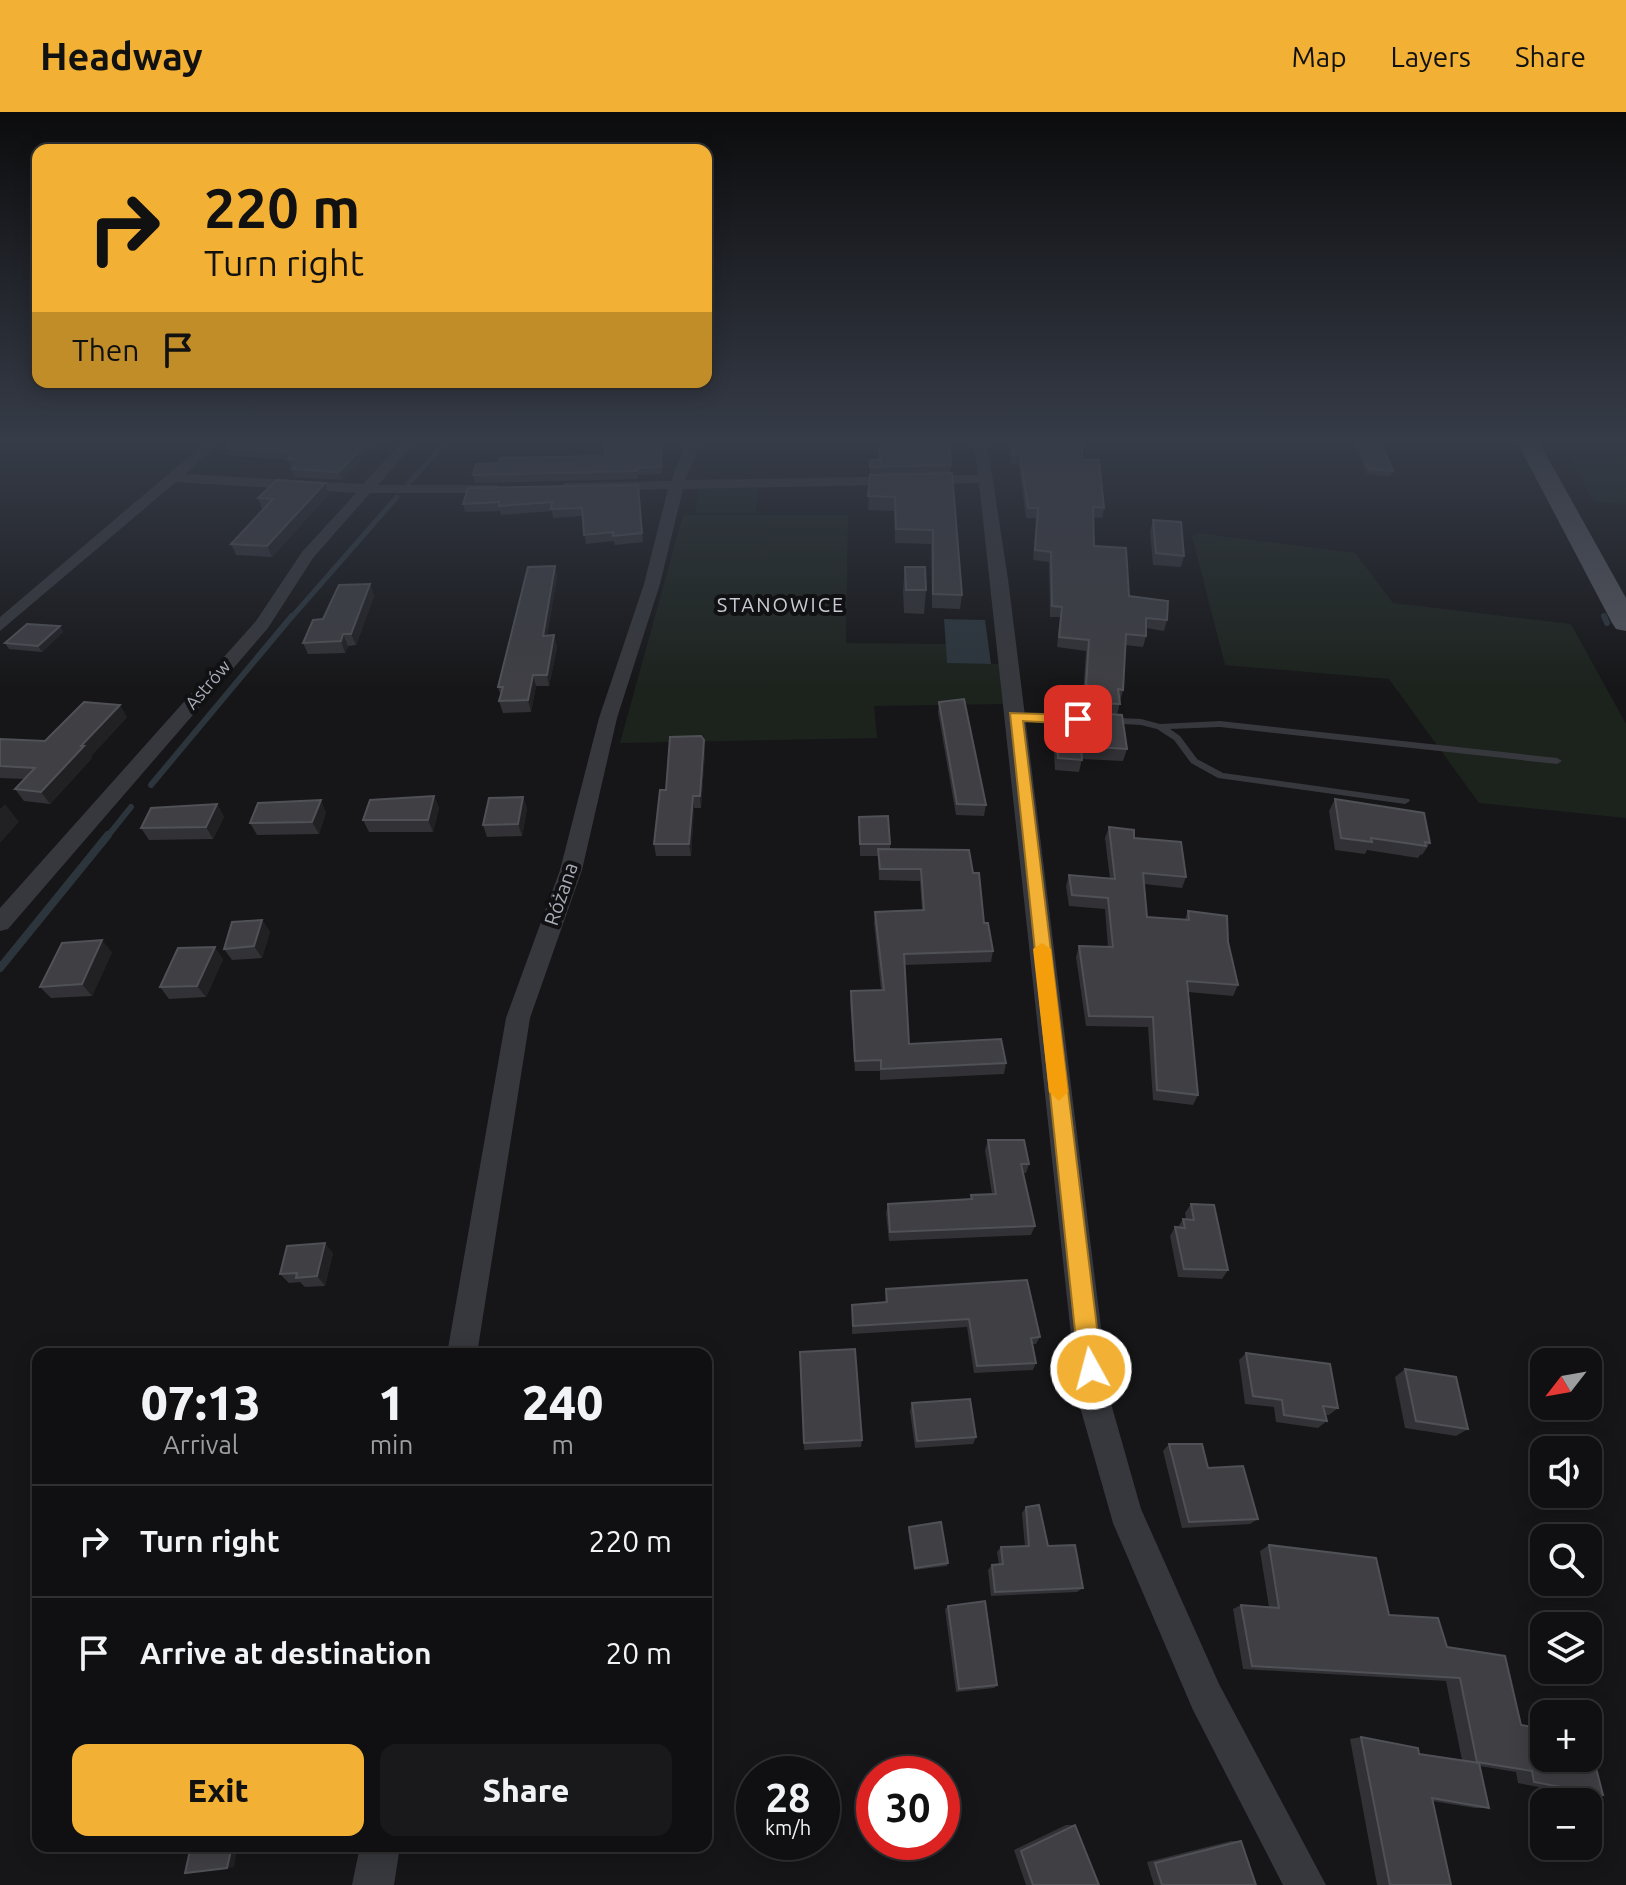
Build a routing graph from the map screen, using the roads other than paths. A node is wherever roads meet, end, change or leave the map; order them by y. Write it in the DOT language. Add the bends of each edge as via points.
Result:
graph roads {
  1 [pos="119,525"];
  2 [pos="335,525"];
  3 [pos="667,525"];
  4 [pos="991,525"];
  5 [pos="1573,525"];
  6 [pos="1626,623"];
  7 [pos="0,626"];
  8 [pos="1015,716"];
  9 [pos="1160,727"];
  10 [pos="1557,761"];
  11 [pos="1405,801"];
  12 [pos="0,923"];
  13 [pos="463,1348"];
  14 [pos="379,1852"];
  15 [pos="373,1885"];
  16 [pos="1305,1885"];
  1 -- 7 [label="street"];
  2 -- 12 [label="street, Astrów" via="307,555 262,624"];
  3 -- 13 [label="street, Różana" via="608,718 571,870 518,1018"];
  4 -- 8 [label="street"];
  5 -- 6 [label="main road"];
  8 -- 9 [label="lane"];
  8 -- 16 [label="street" via="1094,1400 1125,1511 1206,1697"];
  9 -- 10 [label="lane" via="1220,724"];
  9 -- 11 [label="lane" via="1177,738 1194,761 1221,776"];
  14 -- 15 [label="street"];
}
